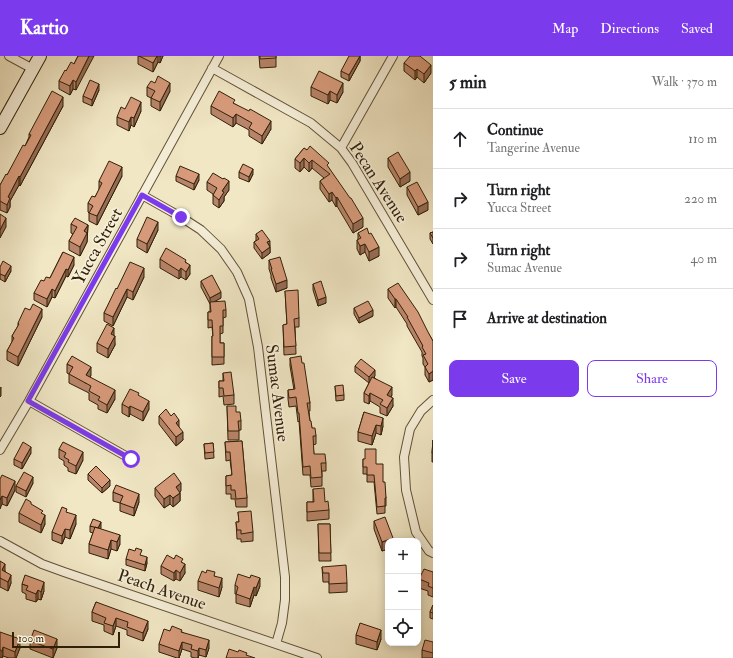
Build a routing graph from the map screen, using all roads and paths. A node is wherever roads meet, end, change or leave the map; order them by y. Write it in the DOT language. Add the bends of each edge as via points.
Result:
graph roads {
  1 [pos="9,56"];
  2 [pos="40,56"];
  3 [pos="219,56"];
  4 [pos="393,56"];
  5 [pos="212,68"];
  6 [pos="33,69"];
  7 [pos="0,128"];
  8 [pos="341,148"];
  9 [pos="142,195"];
  10 [pos="433,300"];
  11 [pos="433,400"];
  12 [pos="28,401"];
  13 [pos="0,450"];
  14 [pos="131,459"];
  15 [pos="0,541"];
  16 [pos="433,553"];
  17 [pos="276,644"];
  18 [pos="318,658"];
  1 -- 6 [label="street"];
  2 -- 6 [label="main road"];
  3 -- 5 [label="street, Yucca Street"];
  4 -- 8 [label="street"];
  5 -- 8 [label="street, Pecan Avenue" via="311,123"];
  5 -- 9 [label="street, Yucca Street"];
  6 -- 7 [label="main road"];
  8 -- 10 [label="street, Pecan Avenue"];
  9 -- 12 [label="street, Yucca Street"];
  9 -- 17 [label="street, Sumac Avenue" via="201,230 221,249 238,272 249,299 258,348 285,577 282,623"];
  11 -- 16 [label="street" via="421,411 410,429 404,457 406,490 416,532"];
  12 -- 13 [label="street, Yucca Street"];
  12 -- 14 [label="street"];
  15 -- 17 [label="street, Peach Avenue" via="42,564"];
  17 -- 18 [label="street, Peach Avenue"];
}
